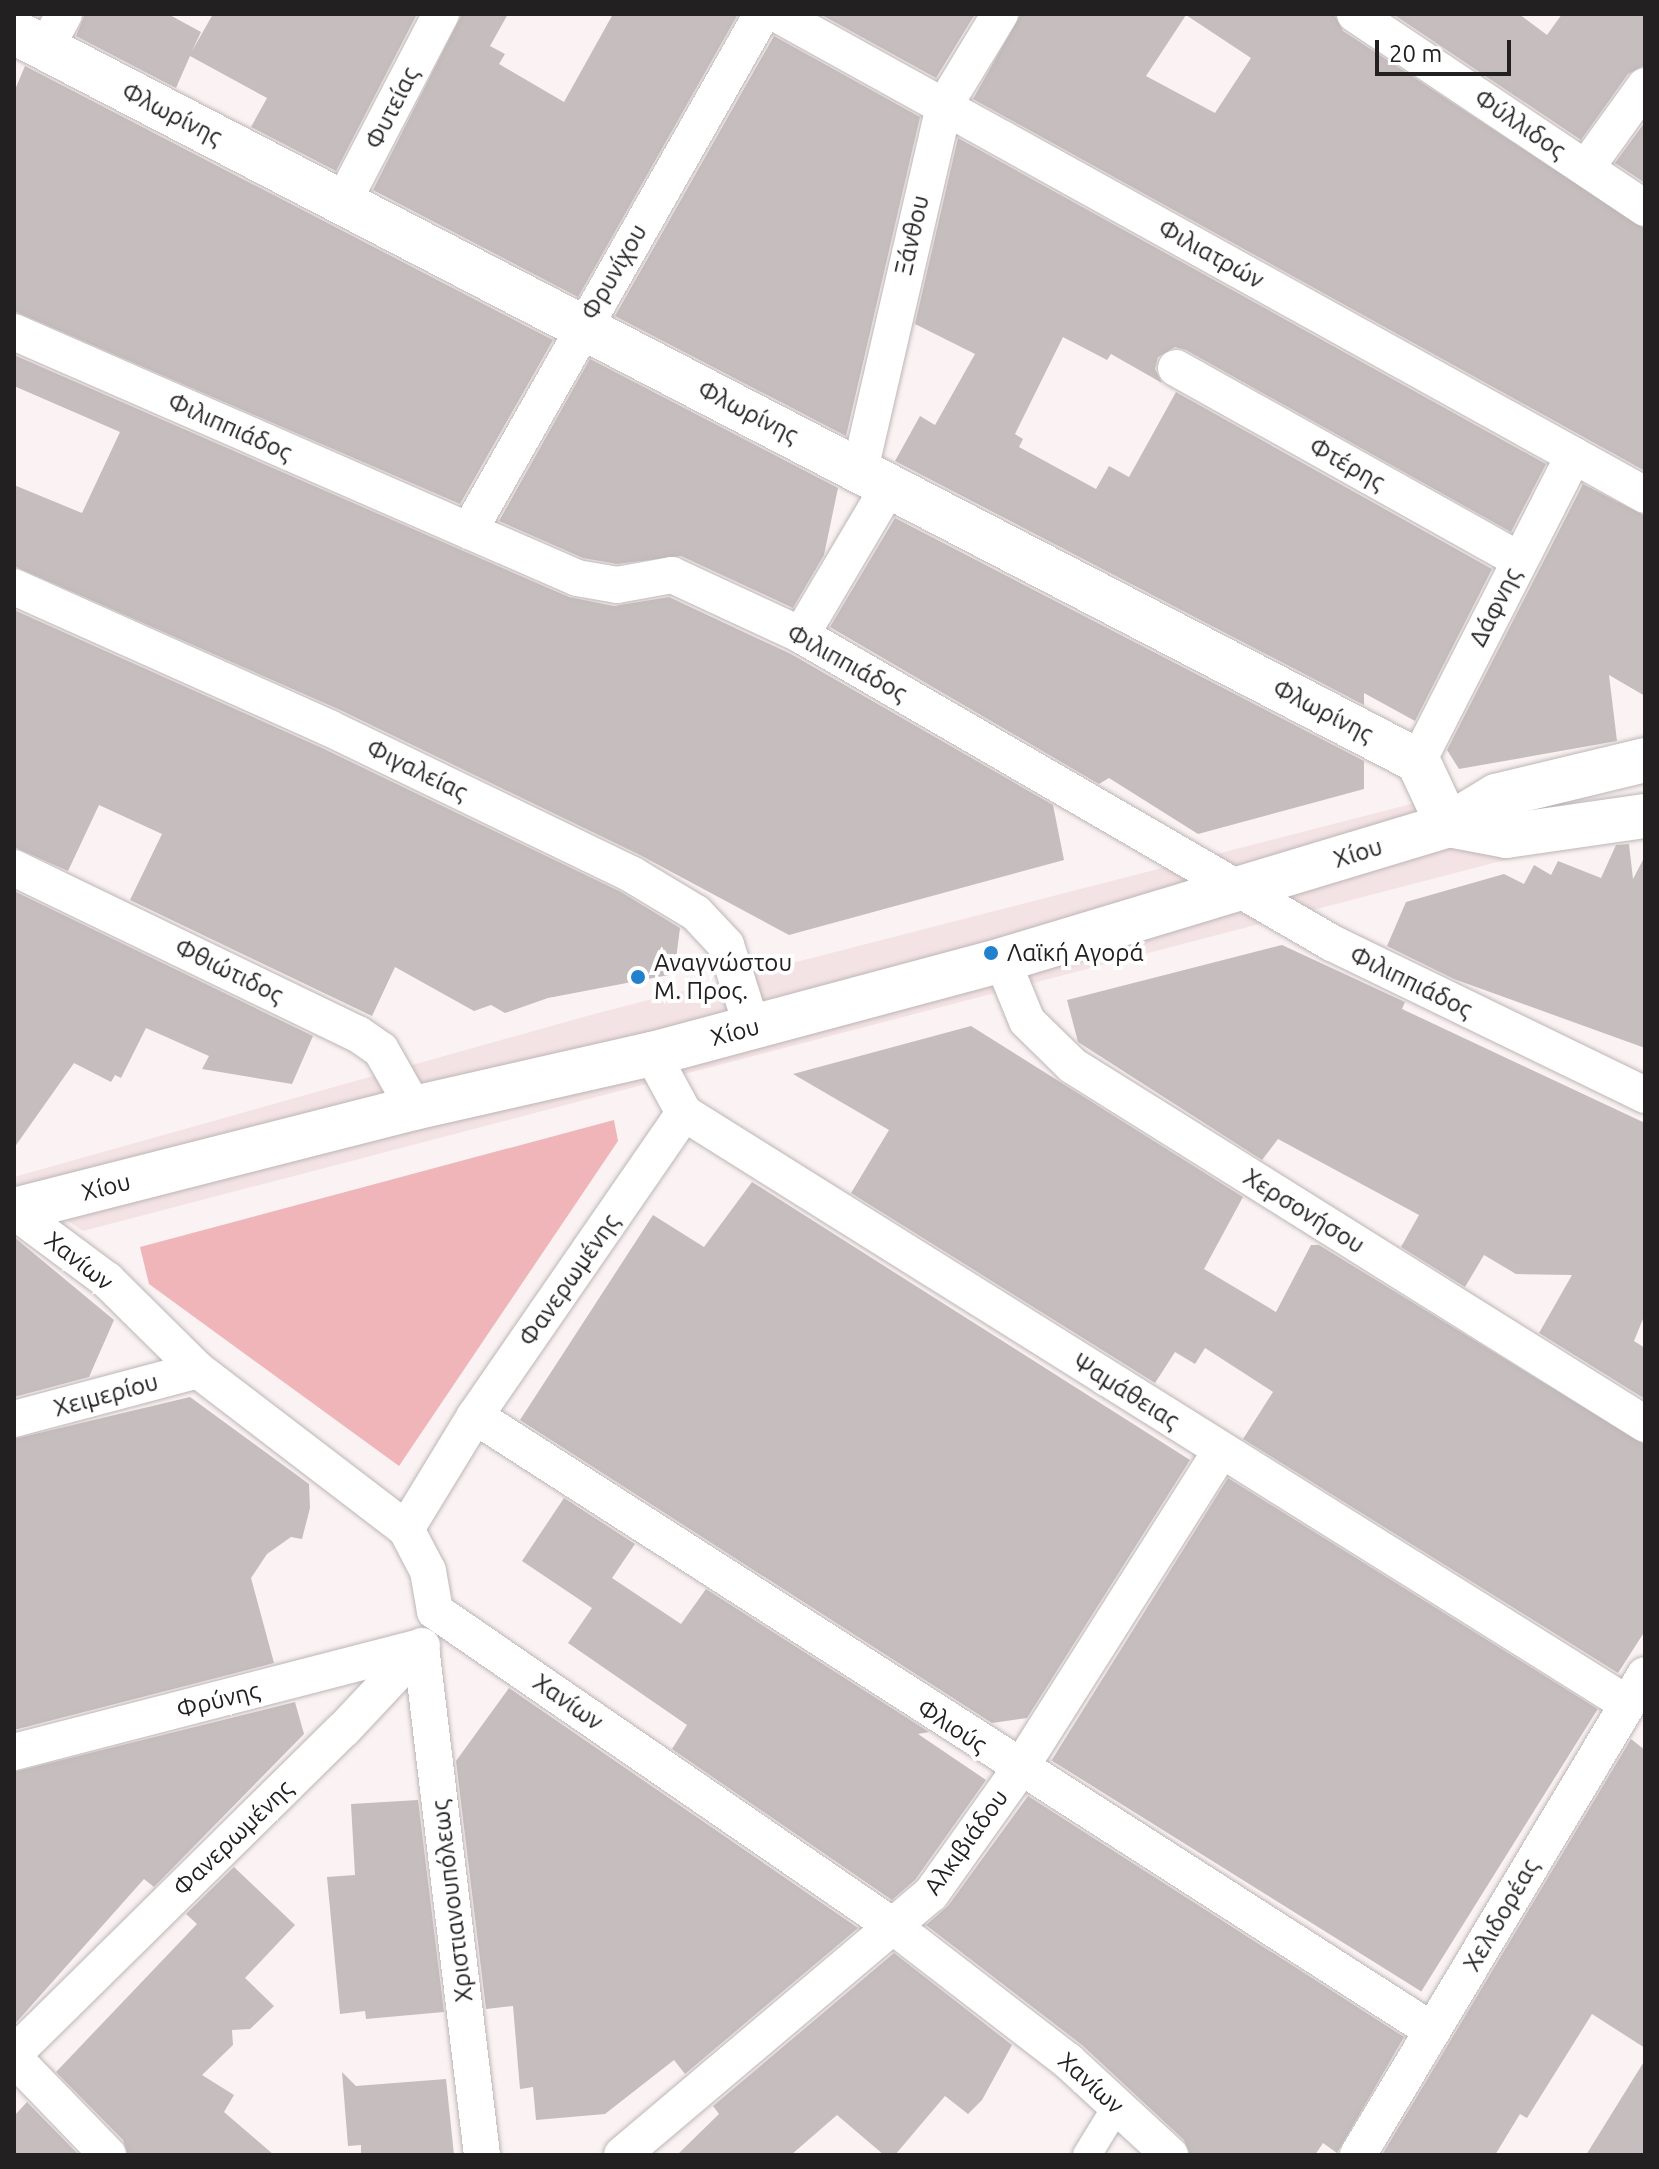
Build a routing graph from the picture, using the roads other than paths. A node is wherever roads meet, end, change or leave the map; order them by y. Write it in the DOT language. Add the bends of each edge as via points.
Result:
graph roads {
  1 [pos="441,14"];
  2 [pos="762,14"];
  3 [pos="777,14"];
  4 [pos="1000,14"];
  5 [pos="1355,14"];
  6 [pos="41,31"];
  7 [pos="1645,86"];
  8 [pos="944,106"];
  9 [pos="1586,168"];
  10 [pos="343,202"];
  11 [pos="1645,208"];
  12 [pos="583,326"];
  13 [pos="14,332"];
  14 [pos="1176,368"];
  15 [pos="1574,455"];
  16 [pos="874,478"];
  17 [pos="1645,495"];
  18 [pos="469,531"];
  19 [pos="1519,560"];
  20 [pos="14,587"];
  21 [pos="801,635"];
  22 [pos="1645,760"];
  23 [pos="1418,761"];
  24 [pos="1645,816"];
  25 [pos="1448,825"];
  26 [pos="14,868"];
  27 [pos="1244,888"];
  28 [pos="1002,960"];
  29 [pos="752,1027"];
  30 [pos="652,1054"];
  31 [pos="1645,1095"];
  32 [pos="414,1108"];
  33 [pos="684,1113"];
  34 [pos="14,1211"];
  35 [pos="198,1370"];
  36 [pos="475,1416"];
  37 [pos="14,1419"];
  38 [pos="1645,1424"];
  39 [pos="1221,1450"];
  40 [pos="406,1529"];
  41 [pos="435,1611"];
  42 [pos="421,1647"];
  43 [pos="1635,1689"];
  44 [pos="14,1752"];
  45 [pos="1019,1770"];
  46 [pos="894,1927"];
  47 [pos="1433,2031"];
  48 [pos="14,2056"];
  49 [pos="1117,2106"];
  50 [pos="108,2155"];
  51 [pos="482,2155"];
  52 [pos="622,2155"];
  53 [pos="1087,2155"];
  54 [pos="1170,2155"];
  55 [pos="1358,2155"];
  1 -- 10 [label="street, Φυτείας"];
  2 -- 12 [label="street, Φρυνίχου"];
  3 -- 8 [label="street, Φιλιατρών"];
  4 -- 8 [label="street, Ξάνθου"];
  5 -- 9 [label="street, Φύλλιδος"];
  6 -- 10 [label="street, Φλωρίνης"];
  7 -- 9 [label="street"];
  8 -- 15 [label="street, Φιλιατρών"];
  8 -- 16 [label="street, Ξάνθου"];
  9 -- 11 [label="street, Φύλλιδος"];
  10 -- 12 [label="street, Φλωρίνης"];
  12 -- 16 [label="street, Φλωρίνης"];
  12 -- 18 [label="street, Φρυνίχου"];
  13 -- 18 [label="street, Φιλιππιάδος"];
  14 -- 19 [label="street, Φτέρης"];
  15 -- 17 [label="street, Φιλιατρών"];
  15 -- 19 [label="street, Δάφνης"];
  16 -- 21 [label="street, Ξάνθου"];
  16 -- 23 [label="street, Φλωρίνης"];
  18 -- 21 [label="street, Φιλιππιάδος" via="577,578 617,585 672,575"];
  19 -- 23 [label="street, Δάφνης"];
  20 -- 29 [label="street, Φιγαλείας" via="329,728 644,882 696,913 726,945"];
  21 -- 27 [label="street, Φιλιππιάδος"];
  22 -- 25 [label="street, Χίου" via="1496,796"];
  23 -- 25 [label="street"];
  24 -- 25 [label="street, Χίου" via="1506,836"];
  25 -- 27 [label="street, Χίου"];
  26 -- 32 [label="street, Φθιώτιδος" via="358,1034 381,1050"];
  27 -- 28 [label="street, Χίου"];
  27 -- 31 [label="street, Φιλιππιάδος" via="1332,943"];
  28 -- 29 [label="street, Χίου"];
  28 -- 38 [label="street, Χερσονήσου" via="1027,1021 1073,1066"];
  29 -- 30 [label="street, Χίου"];
  30 -- 32 [label="street, Χίου"];
  30 -- 33 [label="street, Ψαμάθειας"];
  32 -- 34 [label="street, Χίου"];
  33 -- 36 [label="street, Φανερωμένης"];
  33 -- 39 [label="street, Ψαμάθειας"];
  34 -- 35 [label="street, Χανίων" via="107,1280"];
  35 -- 37 [label="street, Χειμερίου"];
  35 -- 40 [label="street, Χανίων"];
  36 -- 40 [label="street, Φανερωμένης"];
  36 -- 45 [label="street, Φλιούς"];
  39 -- 43 [label="street, Ψαμάθειας"];
  39 -- 45 [label="street, Αλκιβιάδου"];
  40 -- 41 [label="street, Χανίων" via="428,1571"];
  41 -- 42 [label="street, Φανερωμένης"];
  41 -- 46 [label="street, Χανίων"];
  42 -- 44 [label="street, Φρύνης"];
  42 -- 48 [label="street, Φανερωμένης"];
  42 -- 51 [label="street, Χριστιανουπόλεως"];
  43 -- 47 [label="street, Χελιδορέας"];
  45 -- 46 [label="street, Αλκιβιάδου" via="931,1894"];
  45 -- 47 [label="street, Φλιούς"];
  46 -- 49 [label="street, Χανίων" via="1068,2061"];
  46 -- 52 [label="street, Αλκιβιάδου"];
  47 -- 55 [label="street, Χελιδορέας"];
  48 -- 50 [label="street"];
  49 -- 53 [label="street"];
  49 -- 54 [label="street, Χανίων"];
}
